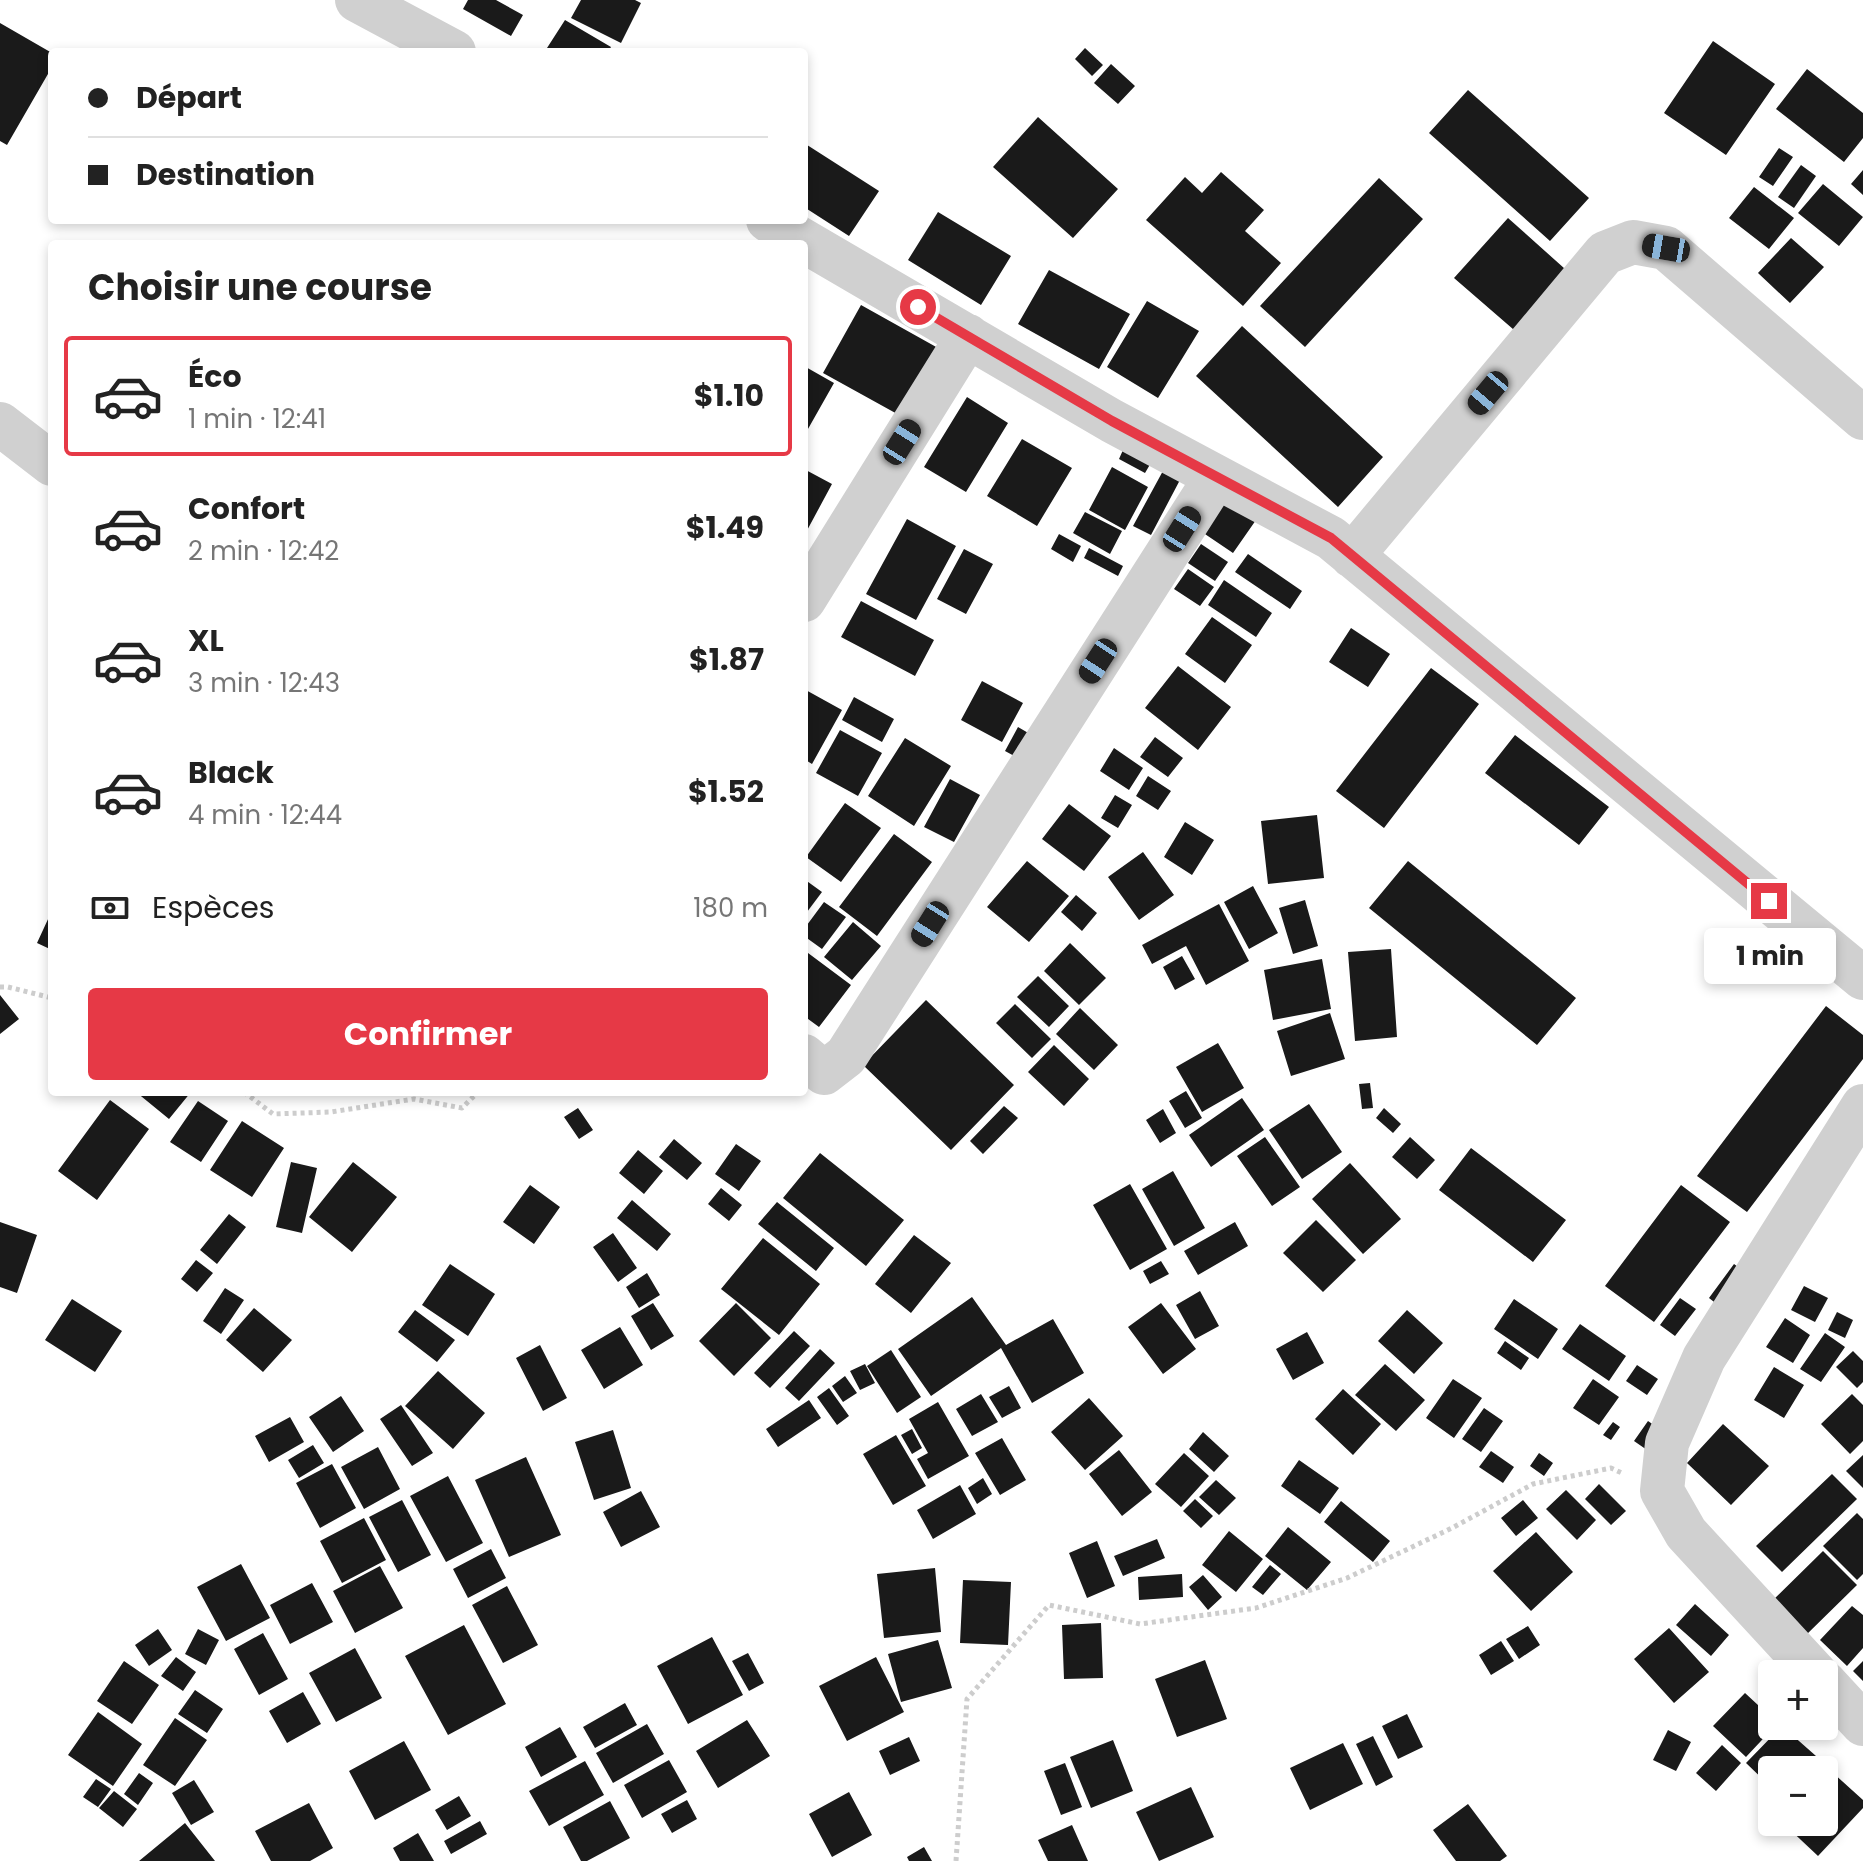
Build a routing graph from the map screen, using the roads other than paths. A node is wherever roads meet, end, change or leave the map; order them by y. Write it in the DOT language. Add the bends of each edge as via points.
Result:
graph roads {
  1 [pos="357,0"];
  2 [pos="447,48"];
  3 [pos="775,224"];
  4 [pos="802,240"];
  5 [pos="808,243"];
  6 [pos="968,336"];
  7 [pos="1863,418"];
  8 [pos="0,424"];
  9 [pos="48,461"];
  10 [pos="1216,477"];
  11 [pos="1352,556"];
  12 [pos="808,594"];
  13 [pos="1863,978"];
  14 [pos="808,1059"];
  15 [pos="1863,1106"];
  16 [pos="1803,1660"];
  17 [pos="1838,1697"];
  18 [pos="1863,1724"];
  1 -- 2 [label="street"];
  3 -- 4 [label="street"];
  5 -- 6 [label="street"];
  6 -- 10 [label="street"];
  6 -- 12 [label="street"];
  7 -- 11 [label="street" via="1666,248 1633,242 1605,253"];
  8 -- 9 [label="street"];
  10 -- 11 [label="street" via="1331,538"];
  10 -- 14 [label="street" via="846,1056 824,1073"];
  11 -- 13 [label="street"];
  15 -- 16 [label="street" via="1704,1358 1667,1443 1662,1491 1686,1533"];
  17 -- 18 [label="street"];
}
